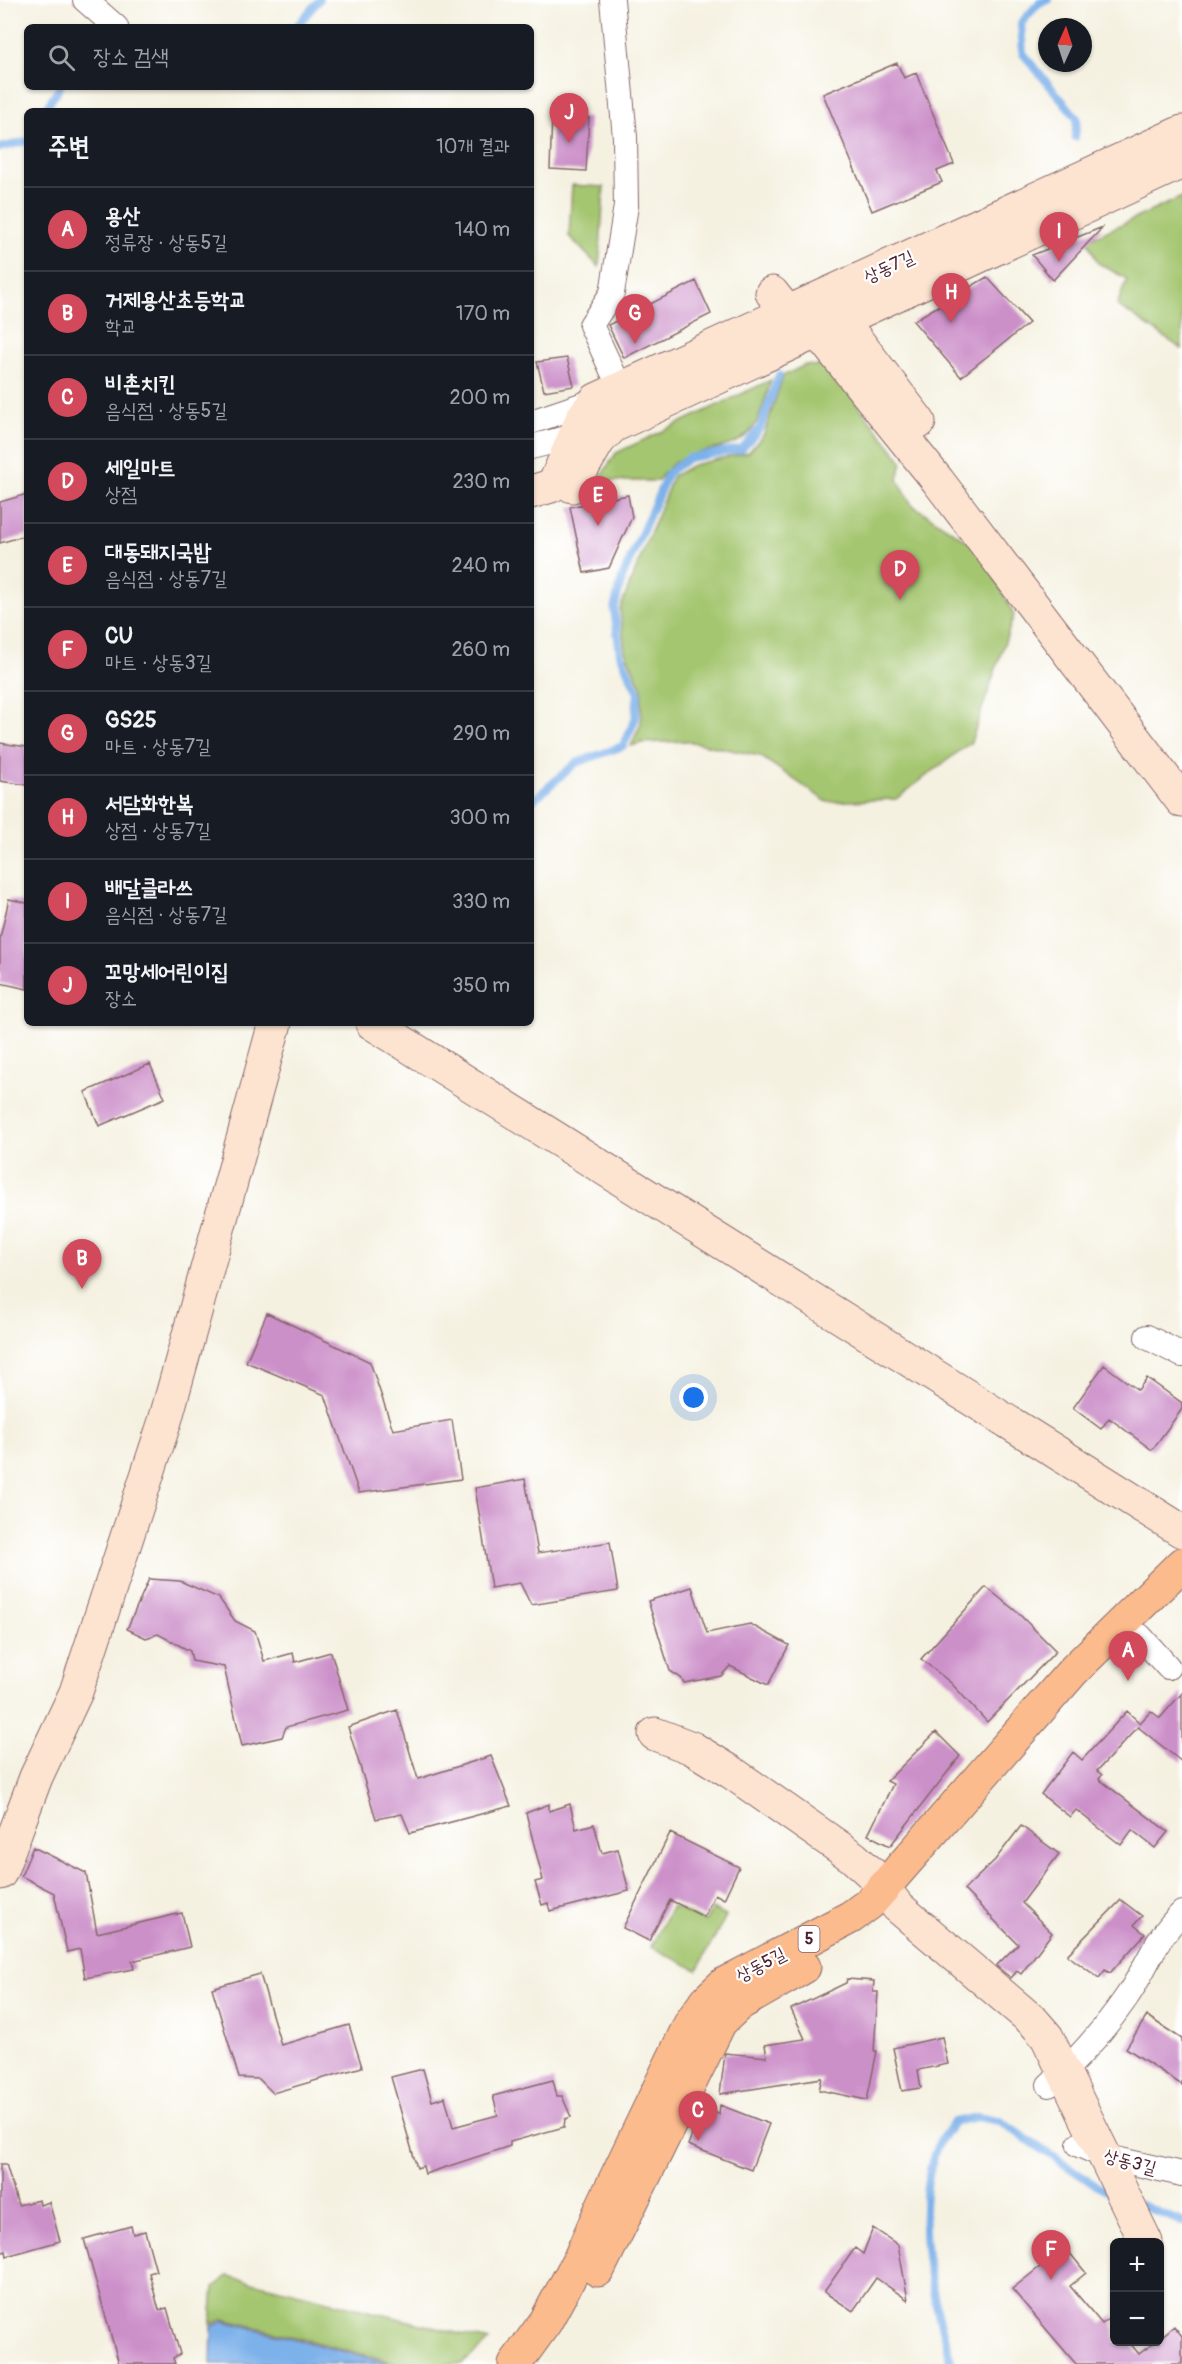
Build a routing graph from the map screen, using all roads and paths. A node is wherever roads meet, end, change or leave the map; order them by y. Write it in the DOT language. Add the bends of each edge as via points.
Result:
graph roads {
  1 [pos="84,0"];
  2 [pos="612,0"];
  3 [pos="112,24"];
  4 [pos="1182,132"];
  5 [pos="1182,162"];
  6 [pos="803,308"];
  7 [pos="609,395"];
  8 [pos="534,421"];
  9 [pos="618,424"];
  10 [pos="574,436"];
  11 [pos="534,447"];
  12 [pos="534,450"];
  13 [pos="541,498"];
  14 [pos="1182,767"];
  15 [pos="1182,801"];
  16 [pos="254,1026"];
  17 [pos="274,1026"];
  18 [pos="377,1026"];
  19 [pos="413,1026"];
  20 [pos="1147,1337"];
  21 [pos="1182,1355"];
  22 [pos="1182,1507"];
  23 [pos="1182,1531"];
  24 [pos="1182,1564"];
  25 [pos="1182,1593"];
  26 [pos="1140,1636"];
  27 [pos="1168,1667"];
  28 [pos="652,1742"];
  29 [pos="0,1817"];
  30 [pos="0,1873"];
  31 [pos="884,1904"];
  32 [pos="1182,1913"];
  33 [pos="1057,2078"];
  34 [pos="1182,2174"];
  35 [pos="1107,2179"];
  36 [pos="1122,2238"];
  37 [pos="1144,2238"];
  38 [pos="515,2364"];
  39 [pos="541,2364"];
  1 -- 3 [label="street"];
  2 -- 7 [label="street" via="625,137 626,206 612,293 591,325"];
  4 -- 6 [label="street, 상동7길"];
  5 -- 6 [label="street, 상동7길"];
  6 -- 7 [label="street, 상동7길"];
  6 -- 9 [label="street, 상동7길"];
  6 -- 14 [label="street"];
  6 -- 15 [label="street"];
  7 -- 8 [label="street, 상동7길"];
  7 -- 10 [label="street" via="588,408"];
  9 -- 10 [label="street, 상동7길"];
  9 -- 13 [label="street, 상동7길" via="599,440 558,504"];
  10 -- 11 [label="street, 상동7길"];
  10 -- 13 [label="street" via="563,466"];
  12 -- 13 [label="street" via="549,464 552,478"];
  16 -- 29 [label="street" via="148,1419 65,1668"];
  17 -- 30 [label="street" via="161,1432 76,1692 36,1776"];
  18 -- 23 [label="street"];
  19 -- 22 [label="street" via="1029,1407"];
  20 -- 21 [label="street"];
  24 -- 31 [label="main road, 상동5길 / 5" via="1073,1671"];
  25 -- 26 [label="main road, 상동5길 / 5"];
  26 -- 27 [label="street"];
  26 -- 31 [label="main road, 상동5길 / 5" via="1088,1683"];
  28 -- 31 [label="street" via="692,1748 853,1857"];
  31 -- 33 [label="street"];
  31 -- 38 [label="main road, 상동5길 / 5" via="851,1917 724,1984 698,2011 580,2258 546,2321"];
  31 -- 39 [label="main road, 상동5길 / 5" via="739,2004 720,2022 600,2266"];
  32 -- 33 [label="street" via="1165,1928 1126,1998"];
  33 -- 35 [label="street"];
  34 -- 35 [label="street, 상동3길"];
  35 -- 36 [label="street"];
  35 -- 37 [label="street"];
}
